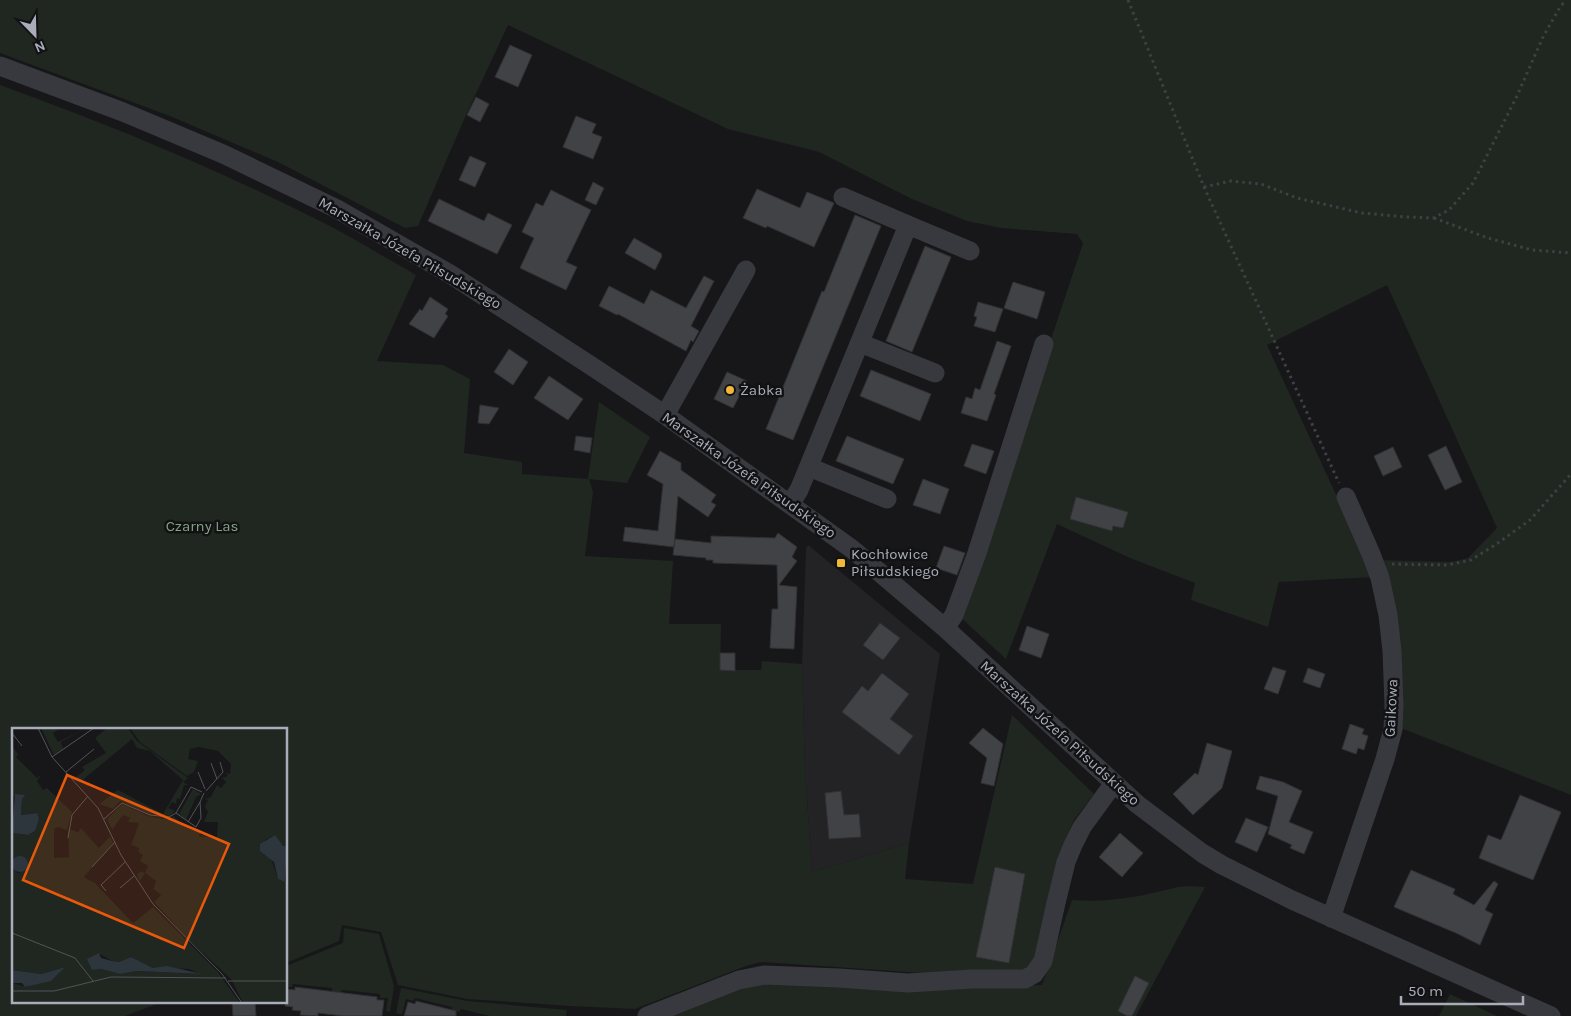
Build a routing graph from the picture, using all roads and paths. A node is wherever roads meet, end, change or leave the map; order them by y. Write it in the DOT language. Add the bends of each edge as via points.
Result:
graph roads {
  1 [pos="1128,0"];
  2 [pos="1566,0"];
  3 [pos="0,66"];
  4 [pos="1204,187"];
  5 [pos="843,197"];
  6 [pos="1433,218"];
  7 [pos="908,225"];
  8 [pos="970,251"];
  9 [pos="1571,252"];
  10 [pos="746,270"];
  11 [pos="860,343"];
  12 [pos="1044,344"];
  13 [pos="935,373"];
  14 [pos="665,415"];
  15 [pos="809,467"];
  16 [pos="1571,474"];
  17 [pos="1346,497"];
  18 [pos="887,499"];
  19 [pos="790,504"];
  20 [pos="1374,564"];
  21 [pos="944,628"];
  22 [pos="1114,783"];
  23 [pos="1331,918"];
  24 [pos="647,1016"];
  25 [pos="1551,1016"];
  1 -- 4 [label="path"];
  2 -- 6 [label="path" via="1543,37 1473,183 1449,210"];
  3 -- 14 [label="street, Marszałka Józefa Piłsudskiego" via="191,140 337,209 457,278"];
  4 -- 6 [label="path" via="1231,181 1261,184 1297,198 1362,213"];
  4 -- 17 [label="path"];
  5 -- 7 [label="street"];
  6 -- 9 [label="path" via="1532,250"];
  7 -- 8 [label="street"];
  7 -- 11 [label="street"];
  10 -- 14 [label="street"];
  11 -- 13 [label="street"];
  11 -- 15 [label="street"];
  12 -- 21 [label="street" via="978,553 954,614"];
  14 -- 19 [label="street, Marszałka Józefa Piłsudskiego"];
  15 -- 18 [label="street"];
  15 -- 19 [label="street"];
  16 -- 20 [label="path" via="1530,520 1471,560 1447,565"];
  17 -- 20 [label="street, Gaikowa"];
  19 -- 21 [label="street, Marszałka Józefa Piłsudskiego" via="852,549"];
  20 -- 23 [label="street, Gaikowa" via="1380,578 1390,633 1392,729 1375,790"];
  21 -- 22 [label="street, Marszałka Józefa Piłsudskiego"];
  22 -- 23 [label="street, Marszałka Józefa Piłsudskiego" via="1161,824 1208,857"];
  22 -- 24 [label="street" via="1073,845 1066,862 1043,961 1034,974 1025,979 908,984 764,975 739,980"];
  23 -- 25 [label="street, Marszałka Józefa Piłsudskiego"];
}
